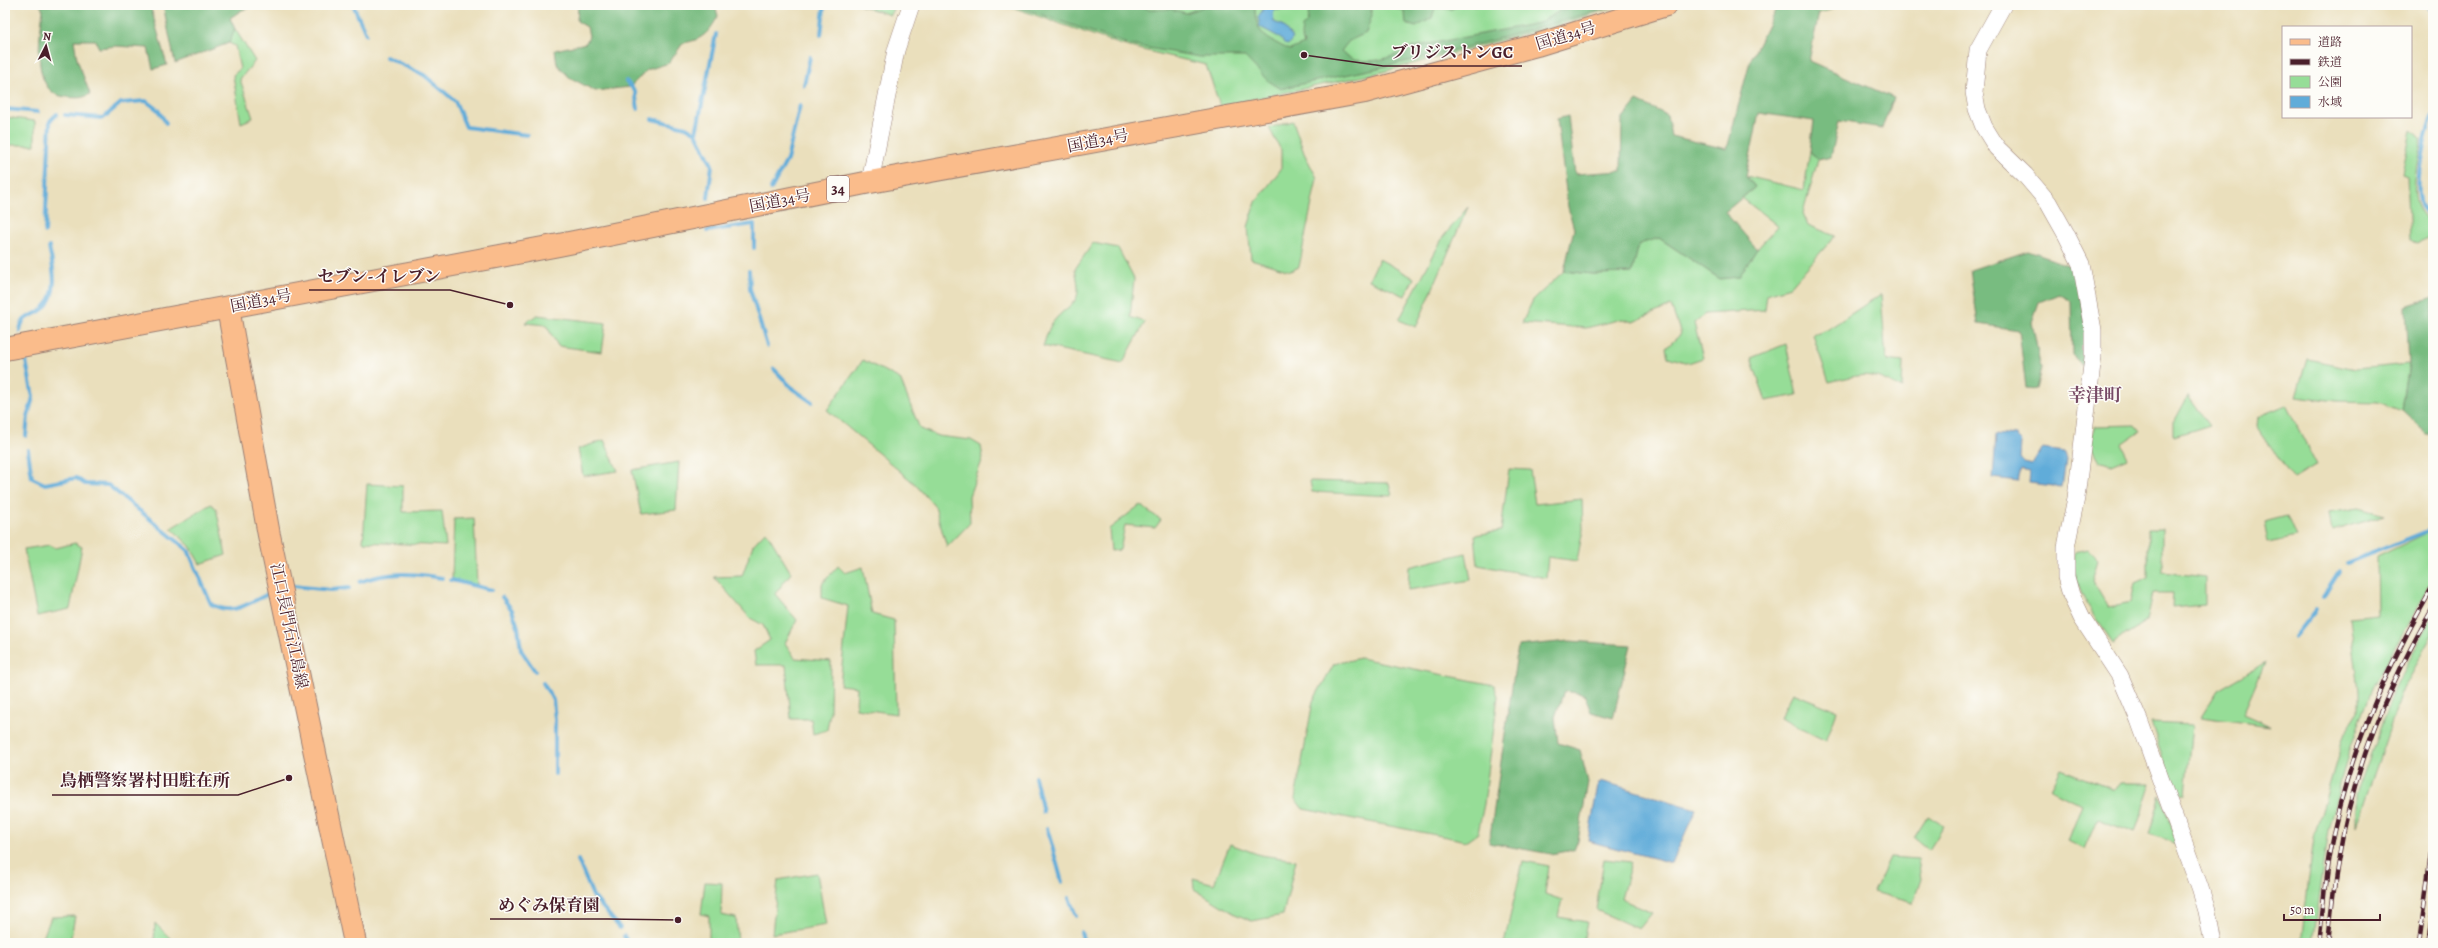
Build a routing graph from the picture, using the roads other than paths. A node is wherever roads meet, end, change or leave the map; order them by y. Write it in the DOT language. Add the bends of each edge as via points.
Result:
graph roads {
  1 [pos="911,5"];
  2 [pos="1666,5"];
  3 [pos="2003,5"];
  4 [pos="870,182"];
  5 [pos="228,308"];
  6 [pos="5,349"];
  7 [pos="355,943"];
  8 [pos="2213,943"];
  1 -- 4 [label="street" via="896,50"];
  2 -- 4 [label="main road, 国道34号 / 34" via="1537,45 1365,92"];
  3 -- 8 [label="street" via="1978,50 1974,92 1977,109 1997,148 2030,180 2048,202 2066,234 2081,264 2093,330 2093,357 2076,498 2066,547 2066,577 2082,618 2120,676 2139,720 2200,888"];
  4 -- 5 [label="main road, 国道34号 / 34"];
  5 -- 6 [label="main road, 国道34号 / 34"];
  5 -- 7 [label="main road, 江口長門石江島線" via="269,535"];
}
